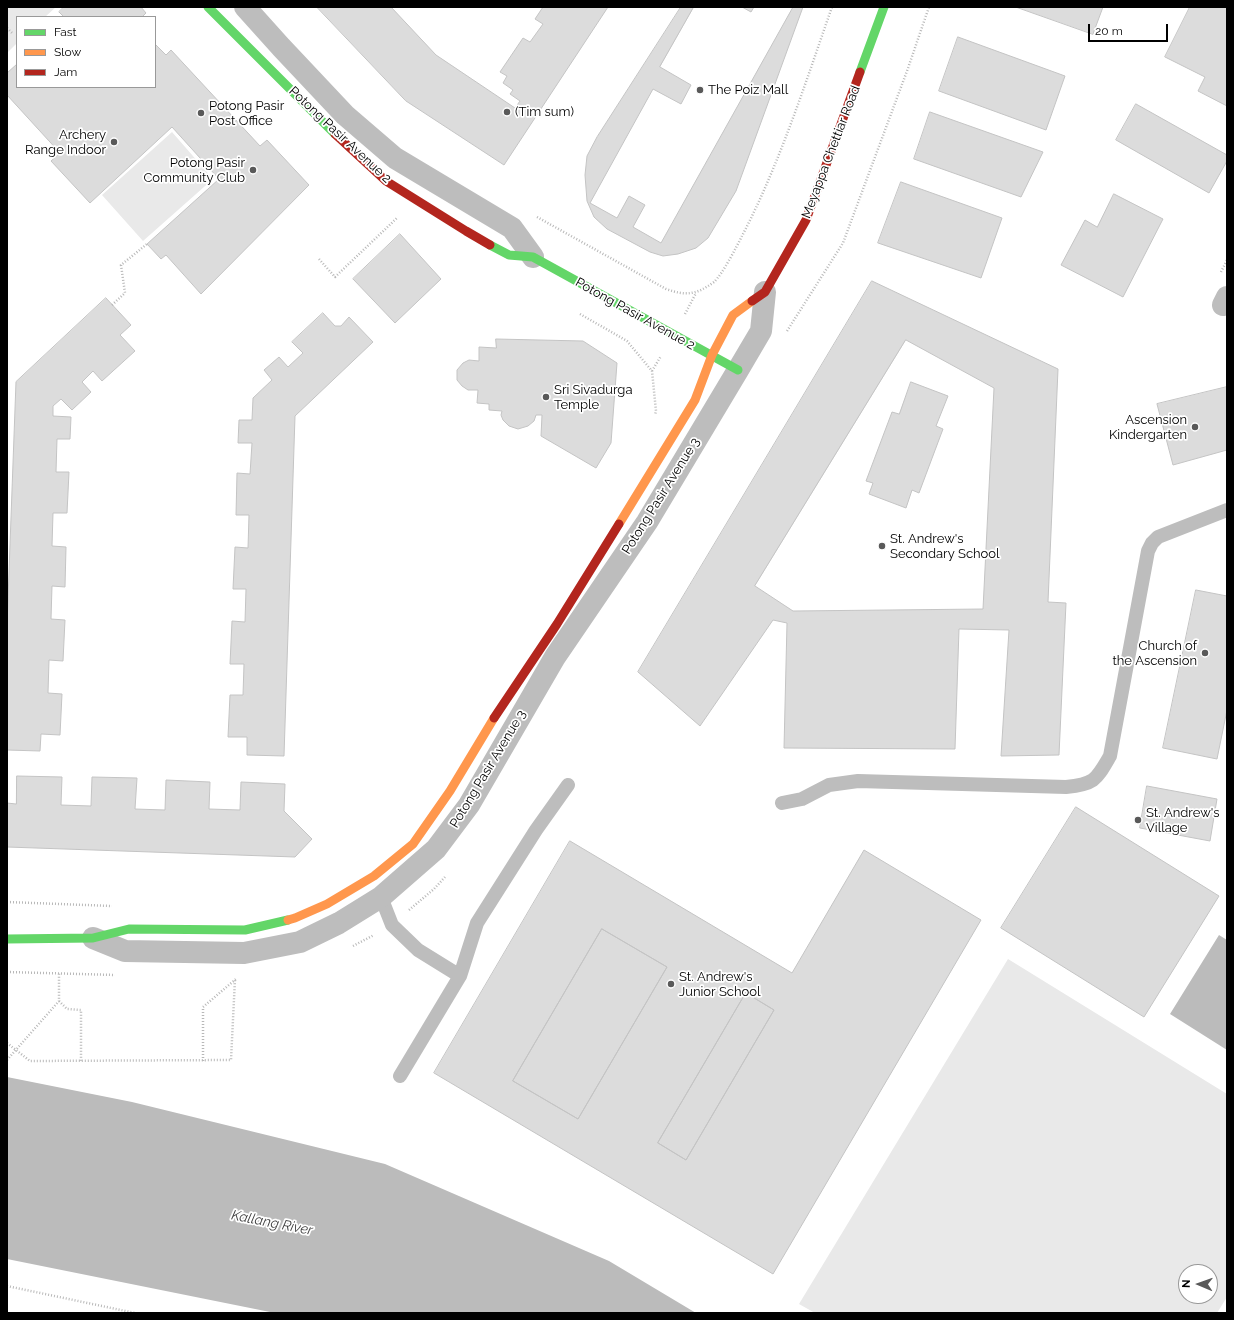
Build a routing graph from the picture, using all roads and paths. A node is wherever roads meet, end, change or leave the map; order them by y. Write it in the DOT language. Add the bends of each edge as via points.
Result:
graph roads {
  1 [pos="208,7"];
  2 [pos="245,7"];
  3 [pos="832,7"];
  4 [pos="884,7"];
  5 [pos="929,7"];
  6 [pos="7,28"];
  7 [pos="13,34"];
  8 [pos="530,214"];
  9 [pos="397,218"];
  10 [pos="147,244"];
  11 [pos="533,257"];
  12 [pos="319,259"];
  13 [pos="765,292"];
  14 [pos="112,305"];
  15 [pos="784,337"];
  16 [pos="712,355"];
  17 [pos="738,370"];
  18 [pos="1227,510"];
  19 [pos="568,785"];
  20 [pos="782,802"];
  21 [pos="381,897"];
  22 [pos="93,938"];
  23 [pos="7,939"];
  24 [pos="7,972"];
  25 [pos="59,973"];
  26 [pos="121,975"];
  27 [pos="460,976"];
  28 [pos="228,978"];
  29 [pos="236,979"];
  30 [pos="59,1001"];
  31 [pos="7,1043"];
  32 [pos="16,1050"];
  33 [pos="7,1060"];
  34 [pos="203,1060"];
  35 [pos="81,1061"];
  36 [pos="400,1076"];
  37 [pos="7,1286"];
  38 [pos="135,1313"];
  1 -- 11 [label="street, Potong Pasir Avenue 2" via="344,143 386,181 509,255"];
  2 -- 11 [label="street, Potong Pasir Avenue 2" via="345,115 395,158 512,228"];
  3 -- 8 [label="path" via="781,149 758,204 734,253 715,281 696,293 681,294 666,289"];
  4 -- 13 [label="street, Meyappa Chettiar Road" via="806,220"];
  5 -- 15 [label="path" via="843,243"];
  6 -- 7 [label="path"];
  9 -- 12 [label="path" via="335,277"];
  10 -- 14 [label="path" via="121,265 125,293"];
  11 -- 16 [label="street, Potong Pasir Avenue 2"];
  13 -- 16 [label="street, Meyappa Chettiar Road" via="733,315"];
  13 -- 17 [label="street, Meyappa Chettiar Road" via="761,331"];
  16 -- 17 [label="street, Potong Pasir Avenue 2"];
  16 -- 22 [label="street, Potong Pasir Avenue 3" via="695,400 553,630 450,791 412,844 374,876 327,904 296,918 245,930 129,929"];
  17 -- 21 [label="street, Potong Pasir Avenue 3" via="647,522 555,657 469,805 436,849"];
  18 -- 20 [label="lane" via="1158,537 1148,551 1110,756 1098,777 1085,785 1066,787 858,781 829,785 802,799"];
  19 -- 27 [label="lane" via="477,923"];
  21 -- 22 [label="street, Potong Pasir Avenue 3" via="339,923 300,942 244,953 125,951"];
  21 -- 27 [label="lane" via="392,925 418,950"];
  22 -- 23 [label="street, Potong Pasir Avenue 3"];
  24 -- 25 [label="path"];
  25 -- 26 [label="path"];
  25 -- 30 [label="path"];
  27 -- 36 [label="lane"];
  28 -- 29 [label="path"];
  29 -- 34 [label="path" via="203,1007"];
  29 -- 34 [label="path" via="231,1060"];
  30 -- 32 [label="path"];
  30 -- 35 [label="path" via="68,1009 81,1010"];
  31 -- 32 [label="path"];
  32 -- 33 [label="path"];
  32 -- 35 [label="path" via="30,1061"];
  34 -- 35 [label="path"];
  37 -- 38 [label="path"];
}
